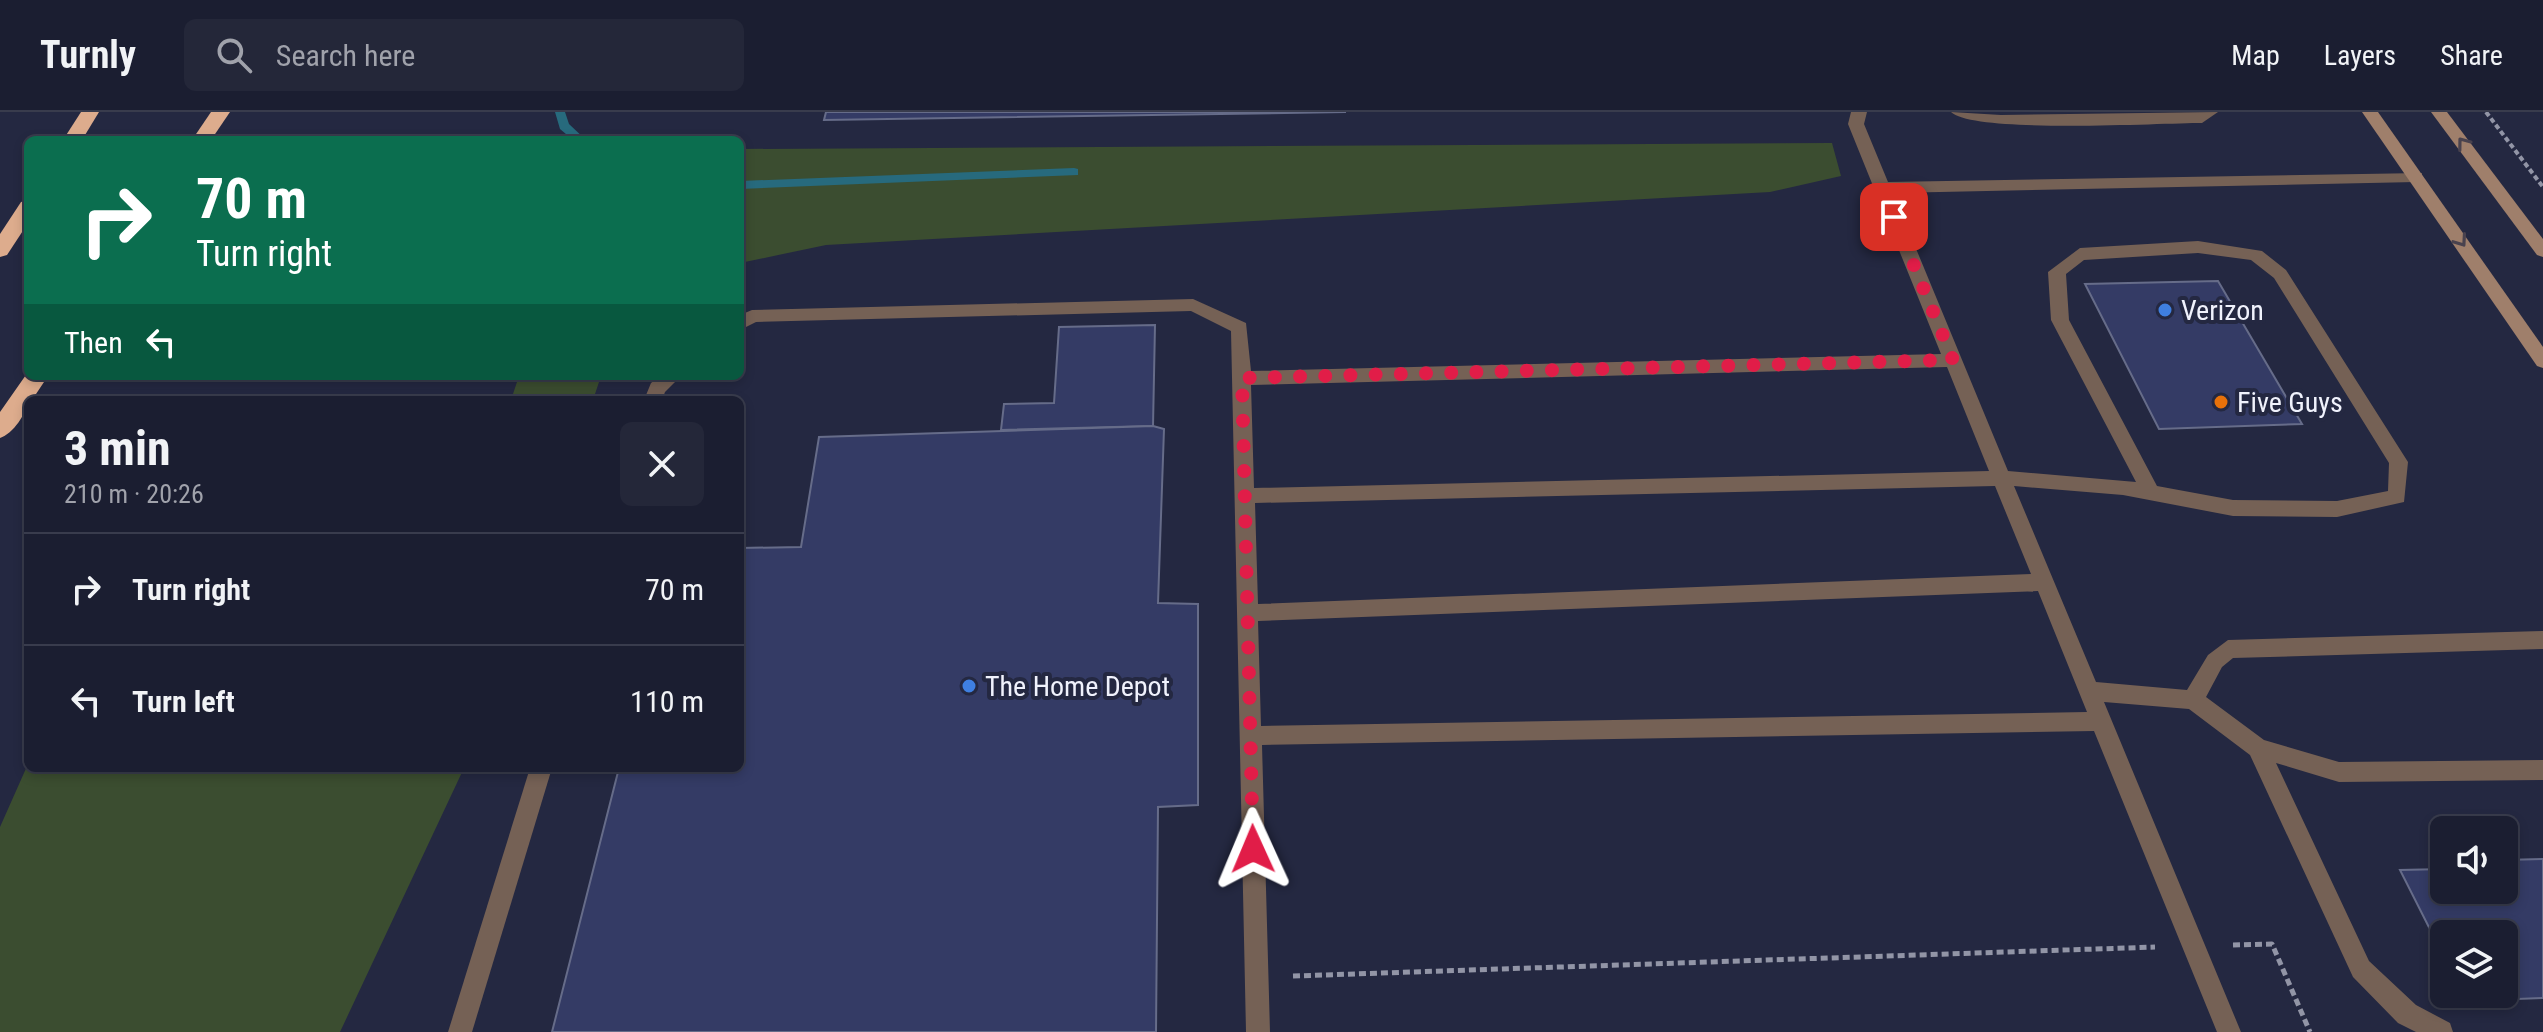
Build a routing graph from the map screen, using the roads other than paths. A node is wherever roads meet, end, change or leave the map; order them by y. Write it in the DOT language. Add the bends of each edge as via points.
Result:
graph roads {
  1 [pos="90,112"];
  2 [pos="221,112"];
  3 [pos="1859,112"];
  4 [pos="1959,112"];
  5 [pos="2210,112"];
  6 [pos="2370,112"];
  7 [pos="2439,112"];
  8 [pos="2037,116"];
  9 [pos="75,136"];
  10 [pos="204,136"];
  11 [pos="2416,177"];
  12 [pos="1882,188"];
  13 [pos="24,213"];
  14 [pos="0,250"];
  15 [pos="2543,251"];
  16 [pos="744,321"];
  17 [pos="1953,360"];
  18 [pos="2543,361"];
  19 [pos="1242,378"];
  20 [pos="34,380"];
  21 [pos="667,380"];
  22 [pos="654,396"];
  23 [pos="0,429"];
  24 [pos="2002,478"];
  25 [pos="2151,492"];
  26 [pos="1245,496"];
  27 [pos="2044,582"];
  28 [pos="1248,613"];
  29 [pos="2543,640"];
  30 [pos="2089,691"];
  31 [pos="2193,700"];
  32 [pos="2102,721"];
  33 [pos="1251,736"];
  34 [pos="2258,748"];
  35 [pos="2543,770"];
  36 [pos="540,772"];
  37 [pos="460,1032"];
  38 [pos="1258,1032"];
  39 [pos="2229,1032"];
  40 [pos="2441,1032"];
  1 -- 9 [label="highway"];
  2 -- 10 [label="highway"];
  3 -- 12 [label="lane" via="1856,124"];
  4 -- 8 [label="lane" via="2001,120"];
  5 -- 8 [label="lane" via="2202,118"];
  6 -- 11 [label="main road"];
  15 -- 7 [label="main road, one-way"];
  11 -- 12 [label="lane"];
  11 -- 18 [label="main road, one-way"];
  12 -- 17 [label="lane"];
  13 -- 14 [label="highway"];
  16 -- 19 [label="lane" via="752,316 1193,305 1240,328"];
  17 -- 19 [label="lane"];
  17 -- 24 [label="lane"];
  19 -- 26 [label="lane"];
  20 -- 23 [label="highway"];
  21 -- 22 [label="lane"];
  24 -- 25 [label="lane"];
  24 -- 26 [label="lane"];
  24 -- 27 [label="lane"];
  25 -- 25 [label="lane" via="2248,508 2337,509 2397,497 2399,462 2280,274 2256,255 2198,247 2080,254 2057,272 2060,320"];
  26 -- 28 [label="lane"];
  27 -- 28 [label="lane"];
  27 -- 30 [label="lane"];
  28 -- 33 [label="lane"];
  29 -- 31 [label="lane" via="2228,649"];
  30 -- 31 [label="lane"];
  30 -- 32 [label="lane"];
  31 -- 34 [label="lane"];
  32 -- 33 [label="lane"];
  32 -- 39 [label="lane"];
  33 -- 38 [label="lane"];
  34 -- 35 [label="lane" via="2339,772"];
  34 -- 40 [label="lane" via="2361,969 2407,1014"];
  36 -- 37 [label="lane"];
}
